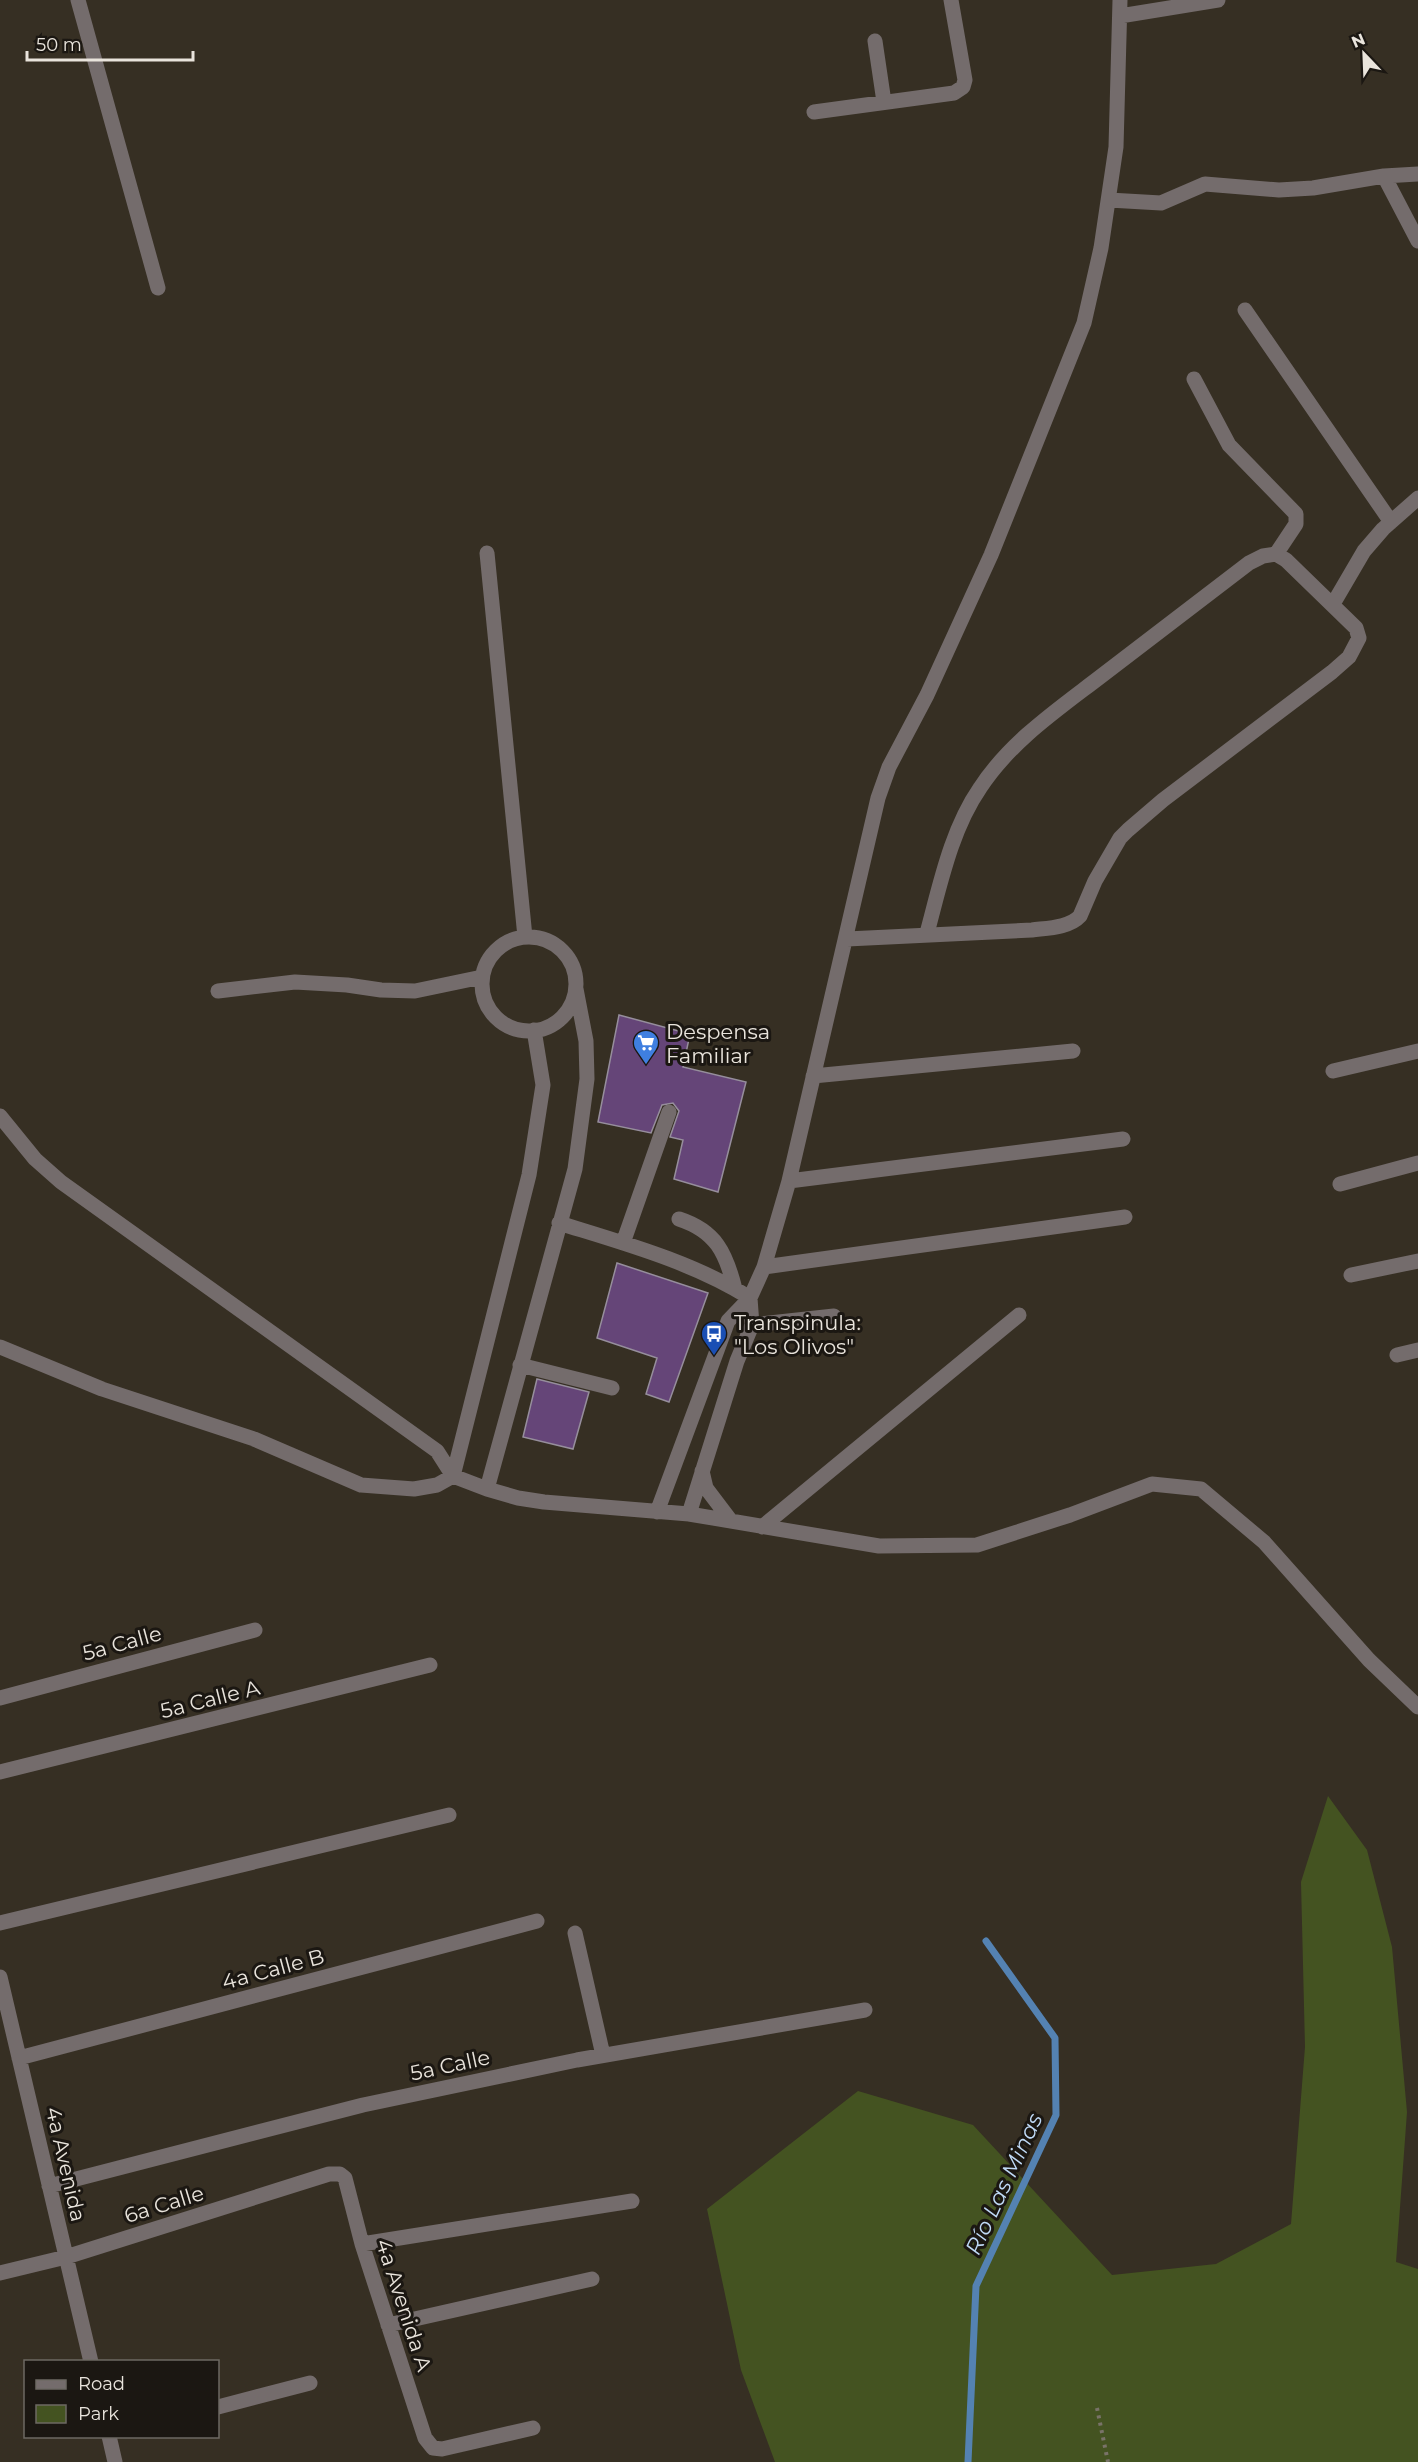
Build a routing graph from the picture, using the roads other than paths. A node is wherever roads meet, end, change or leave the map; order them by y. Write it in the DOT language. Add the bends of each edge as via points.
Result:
graph roads {
  1 [pos="78,0"];
  2 [pos="951,0"];
  3 [pos="1120,0"];
  4 [pos="1218,0"];
  5 [pos="1120,16"];
  6 [pos="875,41"];
  7 [pos="884,102"];
  8 [pos="814,111"];
  9 [pos="1418,174"];
  10 [pos="1384,176"];
  11 [pos="1109,200"];
  12 [pos="1418,241"];
  13 [pos="158,288"];
  14 [pos="1245,310"];
  15 [pos="1194,379"];
  16 [pos="1418,498"];
  17 [pos="1391,522"];
  18 [pos="487,554"];
  19 [pos="1276,554"];
  20 [pos="1333,604"];
  21 [pos="927,933"];
  22 [pos="525,937"];
  23 [pos="847,939"];
  24 [pos="482,977"];
  25 [pos="576,989"];
  26 [pos="218,991"];
  27 [pos="534,1030"];
  28 [pos="1073,1051"];
  29 [pos="1418,1051"];
  30 [pos="1333,1071"];
  31 [pos="813,1076"];
  32 [pos="669,1112"];
  33 [pos="0,1116"];
  34 [pos="1124,1139"];
  35 [pos="1418,1164"];
  36 [pos="789,1181"];
  37 [pos="1340,1184"];
  38 [pos="1125,1217"];
  39 [pos="679,1219"];
  40 [pos="559,1222"];
  41 [pos="623,1243"];
  42 [pos="1418,1261"];
  43 [pos="764,1267"];
  44 [pos="1351,1275"];
  45 [pos="735,1289"];
  46 [pos="750,1298"];
  47 [pos="1019,1315"];
  48 [pos="834,1316"];
  49 [pos="752,1324"];
  50 [pos="0,1347"];
  51 [pos="1418,1350"];
  52 [pos="1397,1355"];
  53 [pos="520,1365"];
  54 [pos="612,1388"];
  55 [pos="702,1471"];
  56 [pos="453,1476"];
  57 [pos="487,1489"];
  58 [pos="657,1512"];
  59 [pos="689,1514"];
  60 [pos="731,1521"];
  61 [pos="762,1527"];
  62 [pos="255,1630"];
  63 [pos="430,1665"];
  64 [pos="0,1698"];
  65 [pos="1418,1707"];
  66 [pos="0,1773"];
  67 [pos="449,1815"];
  68 [pos="537,1921"];
  69 [pos="0,1923"];
  70 [pos="575,1933"];
  71 [pos="0,1977"];
  72 [pos="865,2010"];
  73 [pos="603,2055"];
  74 [pos="19,2058"];
  75 [pos="340,2174"];
  76 [pos="50,2186"];
  77 [pos="632,2201"];
  78 [pos="362,2244"];
  79 [pos="66,2257"];
  80 [pos="0,2273"];
  81 [pos="592,2279"];
  82 [pos="388,2325"];
  83 [pos="91,2360"];
  84 [pos="310,2383"];
  85 [pos="219,2407"];
  86 [pos="533,2428"];
  87 [pos="109,2438"];
  88 [pos="115,2462"];
  1 -- 13 [label="street"];
  2 -- 7 [label="street" via="963,87 954,93"];
  3 -- 5 [label="street"];
  4 -- 5 [label="street"];
  5 -- 11 [label="street" via="1116,147"];
  6 -- 7 [label="street"];
  7 -- 8 [label="street"];
  9 -- 10 [label="street"];
  10 -- 11 [label="street" via="1279,190 1205,184 1161,203"];
  10 -- 12 [label="street"];
  11 -- 23 [label="street" via="1094,283 1070,362 991,555 881,788"];
  14 -- 17 [label="street"];
  15 -- 19 [label="street" via="1229,445 1296,514 1296,524"];
  16 -- 17 [label="street"];
  17 -- 20 [label="street" via="1364,550"];
  18 -- 22 [label="street"];
  19 -- 20 [label="street"];
  19 -- 21 [label="street" via="1249,563 1067,702 1005,756 978,789 959,829"];
  20 -- 21 [label="street" via="1358,633 1349,657 1128,830 1107,859 1077,920 1032,930"];
  21 -- 23 [label="street"];
  22 -- 24 [label="street" via="502,946 486,965"];
  22 -- 25 [label="street" via="550,942 562,950 571,962"];
  23 -- 31 [label="street"];
  24 -- 26 [label="street" via="415,991 300,982"];
  24 -- 27 [label="street" via="486,1003 494,1015 519,1030"];
  25 -- 27 [label="street" via="566,1013 556,1022"];
  25 -- 40 [label="street" via="586,1041 588,1079 575,1169"];
  27 -- 56 [label="street" via="543,1085 531,1164"];
  28 -- 31 [label="street"];
  29 -- 30 [label="street"];
  31 -- 36 [label="street"];
  32 -- 41 [label="street"];
  33 -- 56 [label="street" via="35,1159 61,1182 436,1451"];
  34 -- 36 [label="street"];
  35 -- 37 [label="street"];
  36 -- 43 [label="street"];
  38 -- 43 [label="street"];
  39 -- 45 [label="street" via="696,1224 717,1244"];
  40 -- 41 [label="street"];
  40 -- 53 [label="street"];
  41 -- 45 [label="street"];
  42 -- 44 [label="street"];
  43 -- 46 [label="street"];
  45 -- 46 [label="street"];
  46 -- 49 [label="street"];
  46 -- 58 [label="street" via="728,1321"];
  47 -- 61 [label="street"];
  48 -- 49 [label="street"];
  49 -- 55 [label="street"];
  50 -- 56 [label="street" via="102,1389 254,1438 361,1485 414,1489 437,1485"];
  51 -- 52 [label="street"];
  53 -- 54 [label="street"];
  53 -- 57 [label="street"];
  55 -- 59 [label="street"];
  55 -- 60 [label="street" via="706,1488"];
  56 -- 57 [label="street"];
  57 -- 58 [label="street" via="544,1502"];
  58 -- 59 [label="street"];
  59 -- 60 [label="street"];
  60 -- 61 [label="street"];
  61 -- 65 [label="street" via="879,1546 977,1545 1152,1484 1201,1489 1264,1542 1369,1660"];
  62 -- 64 [label="street, 5a Calle"];
  63 -- 66 [label="street, 5a Calle A"];
  67 -- 69 [label="street"];
  68 -- 74 [label="street, 4a Calle B"];
  70 -- 73 [label="street"];
  71 -- 74 [label="street, 4a Avenida"];
  72 -- 73 [label="street, 5a Calle"];
  73 -- 76 [label="street, 5a Calle" via="363,2105"];
  74 -- 76 [label="street, 4a Avenida"];
  75 -- 78 [label="street, 4a Avenida A" via="345,2178"];
  75 -- 79 [label="street, 6a Calle" via="329,2174"];
  76 -- 79 [label="street, 4a Avenida"];
  77 -- 78 [label="street"];
  78 -- 82 [label="street, 4a Avenida A"];
  79 -- 80 [label="street, 6a Calle"];
  79 -- 83 [label="street, 4a Avenida"];
  81 -- 82 [label="street"];
  82 -- 86 [label="street, 4a Avenida A" via="425,2438 433,2448"];
  84 -- 85 [label="street"];
  87 -- 88 [label="street"];
}
